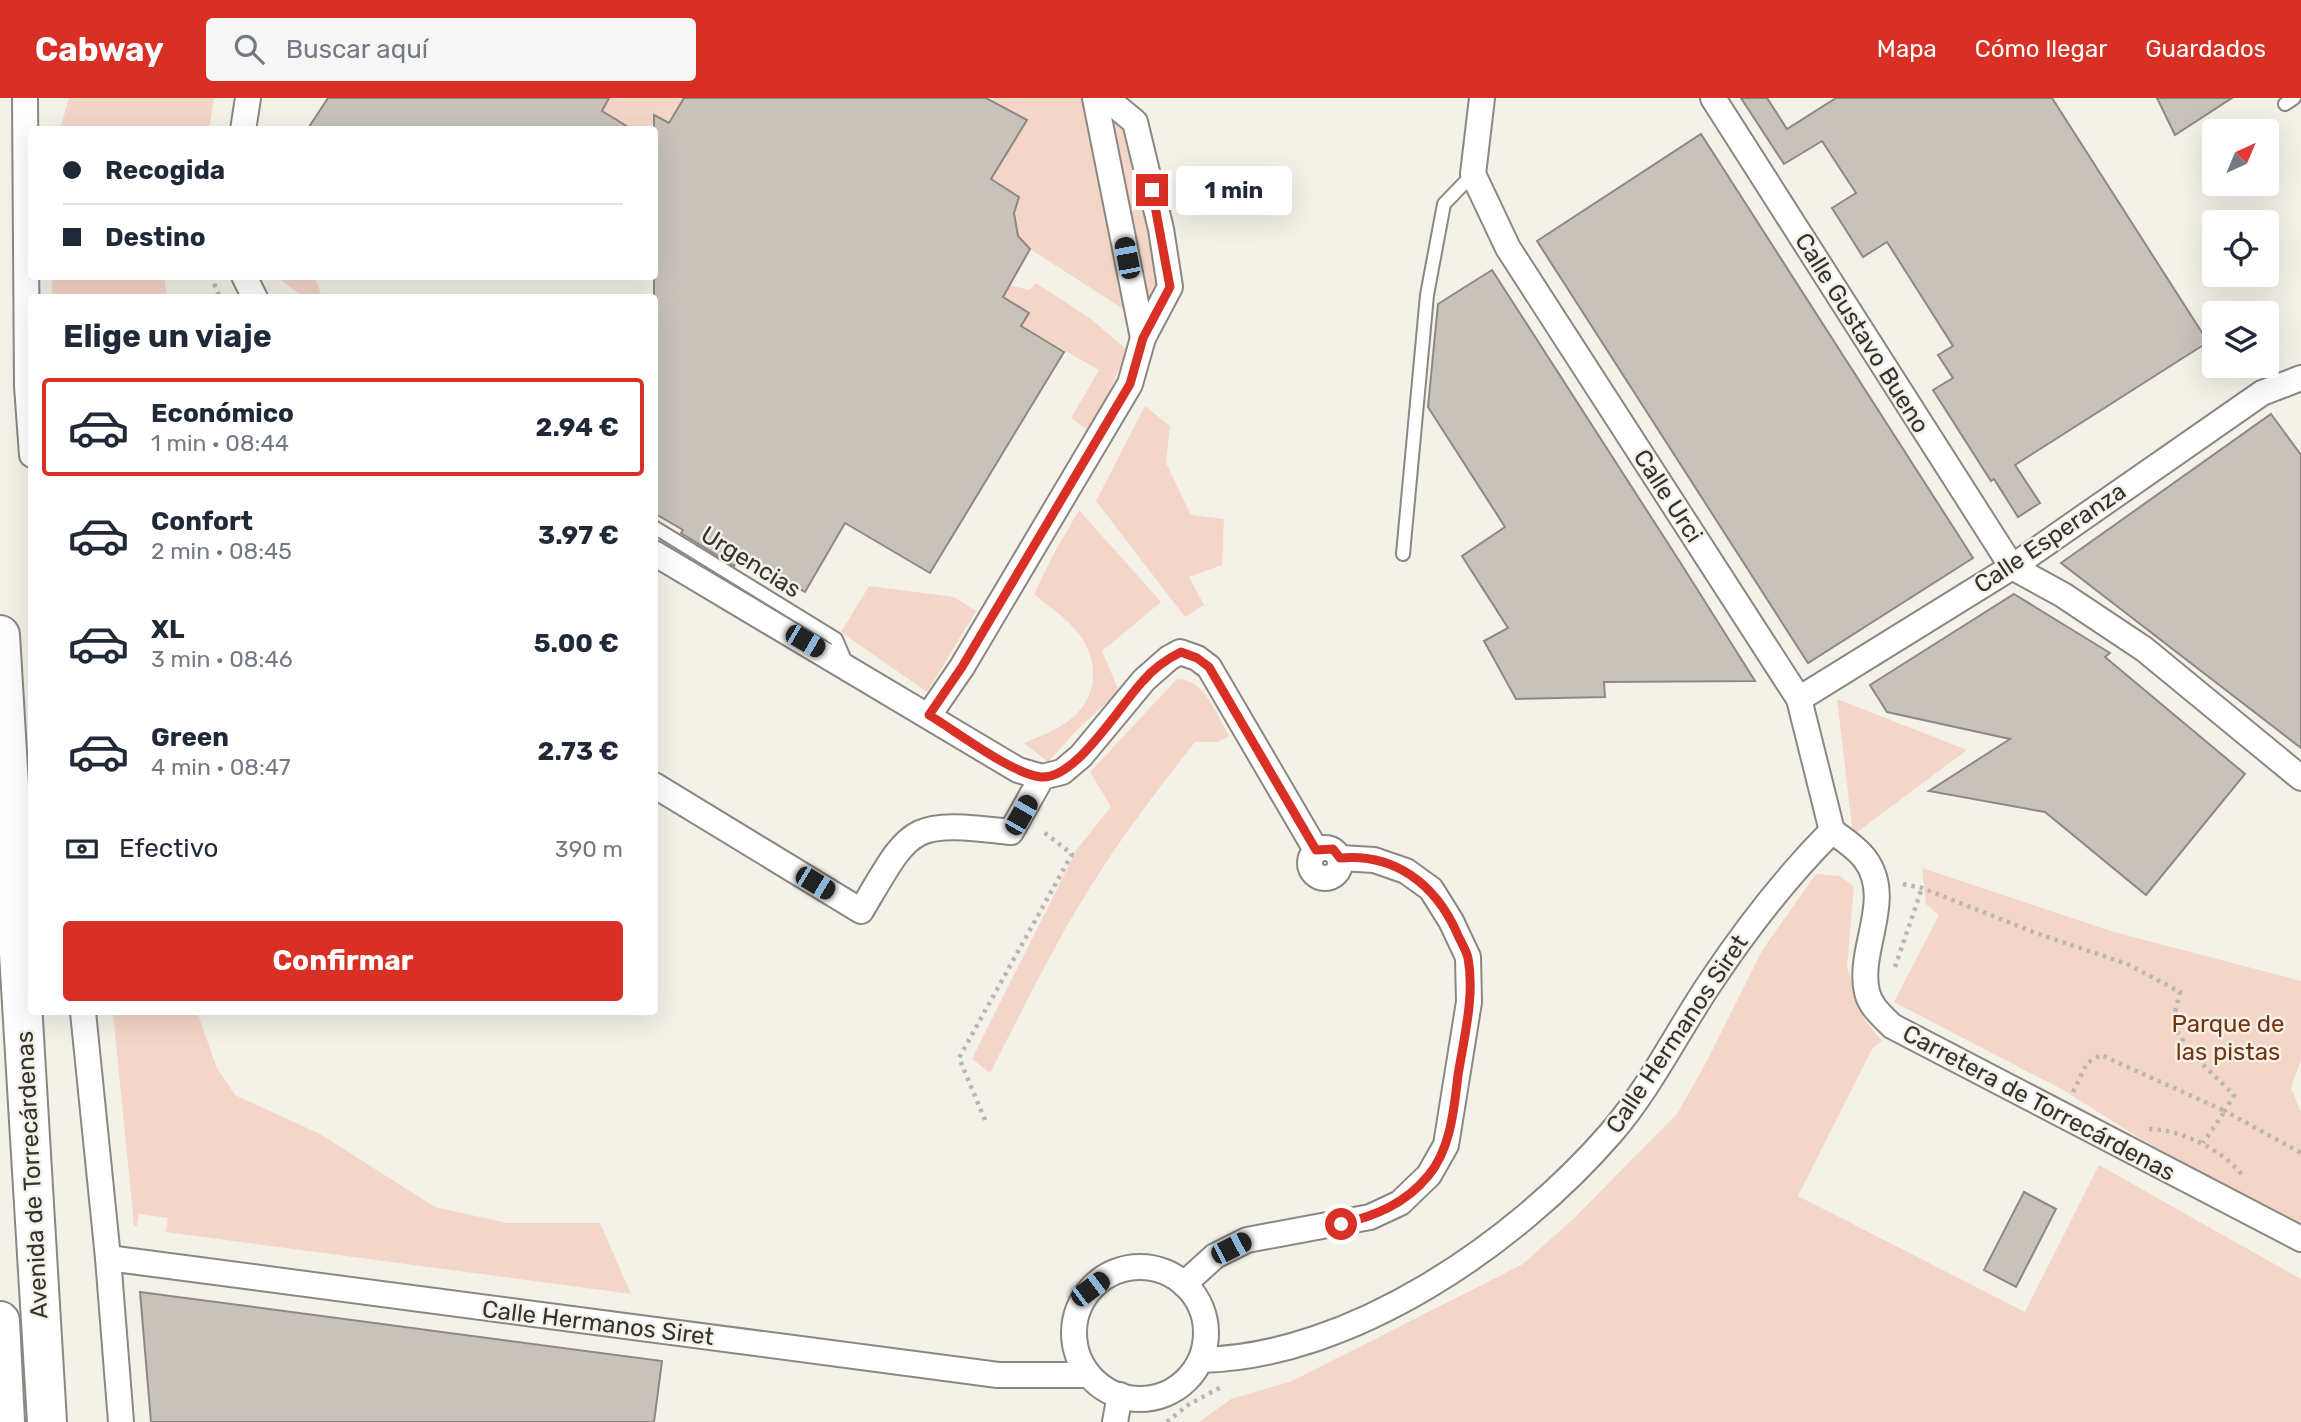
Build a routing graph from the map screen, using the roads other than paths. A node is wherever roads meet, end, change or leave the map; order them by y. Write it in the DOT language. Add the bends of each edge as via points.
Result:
graph roads {
  1 [pos="26,98"];
  2 [pos="248,98"];
  3 [pos="1095,98"];
  4 [pos="1106,98"];
  5 [pos="1482,98"];
  6 [pos="1713,98"];
  7 [pos="244,126"];
  8 [pos="1473,174"];
  9 [pos="1143,338"];
  10 [pos="2301,378"];
  11 [pos="28,400"];
  12 [pos="658,529"];
  13 [pos="658,554"];
  14 [pos="1403,554"];
  15 [pos="2012,567"];
  16 [pos="0,635"];
  17 [pos="848,667"];
  18 [pos="1799,699"];
  19 [pos="929,715"];
  20 [pos="1042,777"];
  21 [pos="2301,778"];
  22 [pos="658,787"];
  23 [pos="1832,831"];
  24 [pos="83,1015"];
  25 [pos="2301,1240"];
  26 [pos="108,1258"];
  27 [pos="1184,1283"];
  28 [pos="0,1321"];
  29 [pos="1201,1360"];
  30 [pos="1088,1376"];
  31 [pos="1120,1395"];
  32 [pos="5,1422"];
  33 [pos="47,1422"];
  34 [pos="121,1422"];
  35 [pos="1115,1422"];
  1 -- 11 [label="street"];
  2 -- 7 [label="street"];
  3 -- 9 [label="street"];
  4 -- 9 [label="street" via="1135,122 1167,264 1170,287"];
  5 -- 8 [label="street"];
  6 -- 15 [label="street, Calle Gustavo Bueno"];
  8 -- 14 [label="lane" via="1444,204 1427,295"];
  8 -- 18 [label="street, Calle Urci" via="1508,248"];
  9 -- 19 [label="street" via="1130,384"];
  10 -- 15 [label="street, Calle Esperanza" via="2262,393"];
  12 -- 17 [label="lane, Urgencias" via="836,639"];
  13 -- 17 [label="street"];
  15 -- 18 [label="street, Calle Esperanza"];
  15 -- 21 [label="street" via="2144,649"];
  16 -- 33 [label="main road, Avenida de Torrecárdenas"];
  17 -- 19 [label="street"];
  18 -- 23 [label="street, Calle Urci"];
  19 -- 20 [label="street" via="1018,770"];
  20 -- 22 [label="street" via="1011,832 932,827 911,836 897,849 861,911"];
  20 -- 27 [label="street" via="1062,772 1081,756 1169,657 1181,652 1197,658 1209,667 1316,850 1333,849 1340,858 1374,860 1406,871 1431,889 1468,957 1469,1002 1446,1145 1429,1175 1400,1203 1370,1217 1247,1240 1215,1256"];
  23 -- 25 [label="street, Carretera de Torrecárdenas" via="1865,859 1875,879 1867,991 1876,1010 1892,1026"];
  23 -- 29 [label="street, Calle Hermanos Siret" via="1756,919 1611,1133 1499,1237 1443,1278 1317,1340 1278,1352"];
  24 -- 26 [label="street"];
  26 -- 30 [label="street, Calle Hermanos Siret" via="998,1375"];
  26 -- 34 [label="street"];
  27 -- 29 [label="street" via="1202,1312 1206,1335"];
  27 -- 30 [label="street" via="1169,1273 1134,1267 1109,1274 1090,1289 1075,1316 1073,1338"];
  28 -- 32 [label="main road, Avenida de Torrecárdenas"];
  29 -- 31 [label="street" via="1167,1393 1148,1399"];
  30 -- 31 [label="street"];
  31 -- 35 [label="street"];
}
